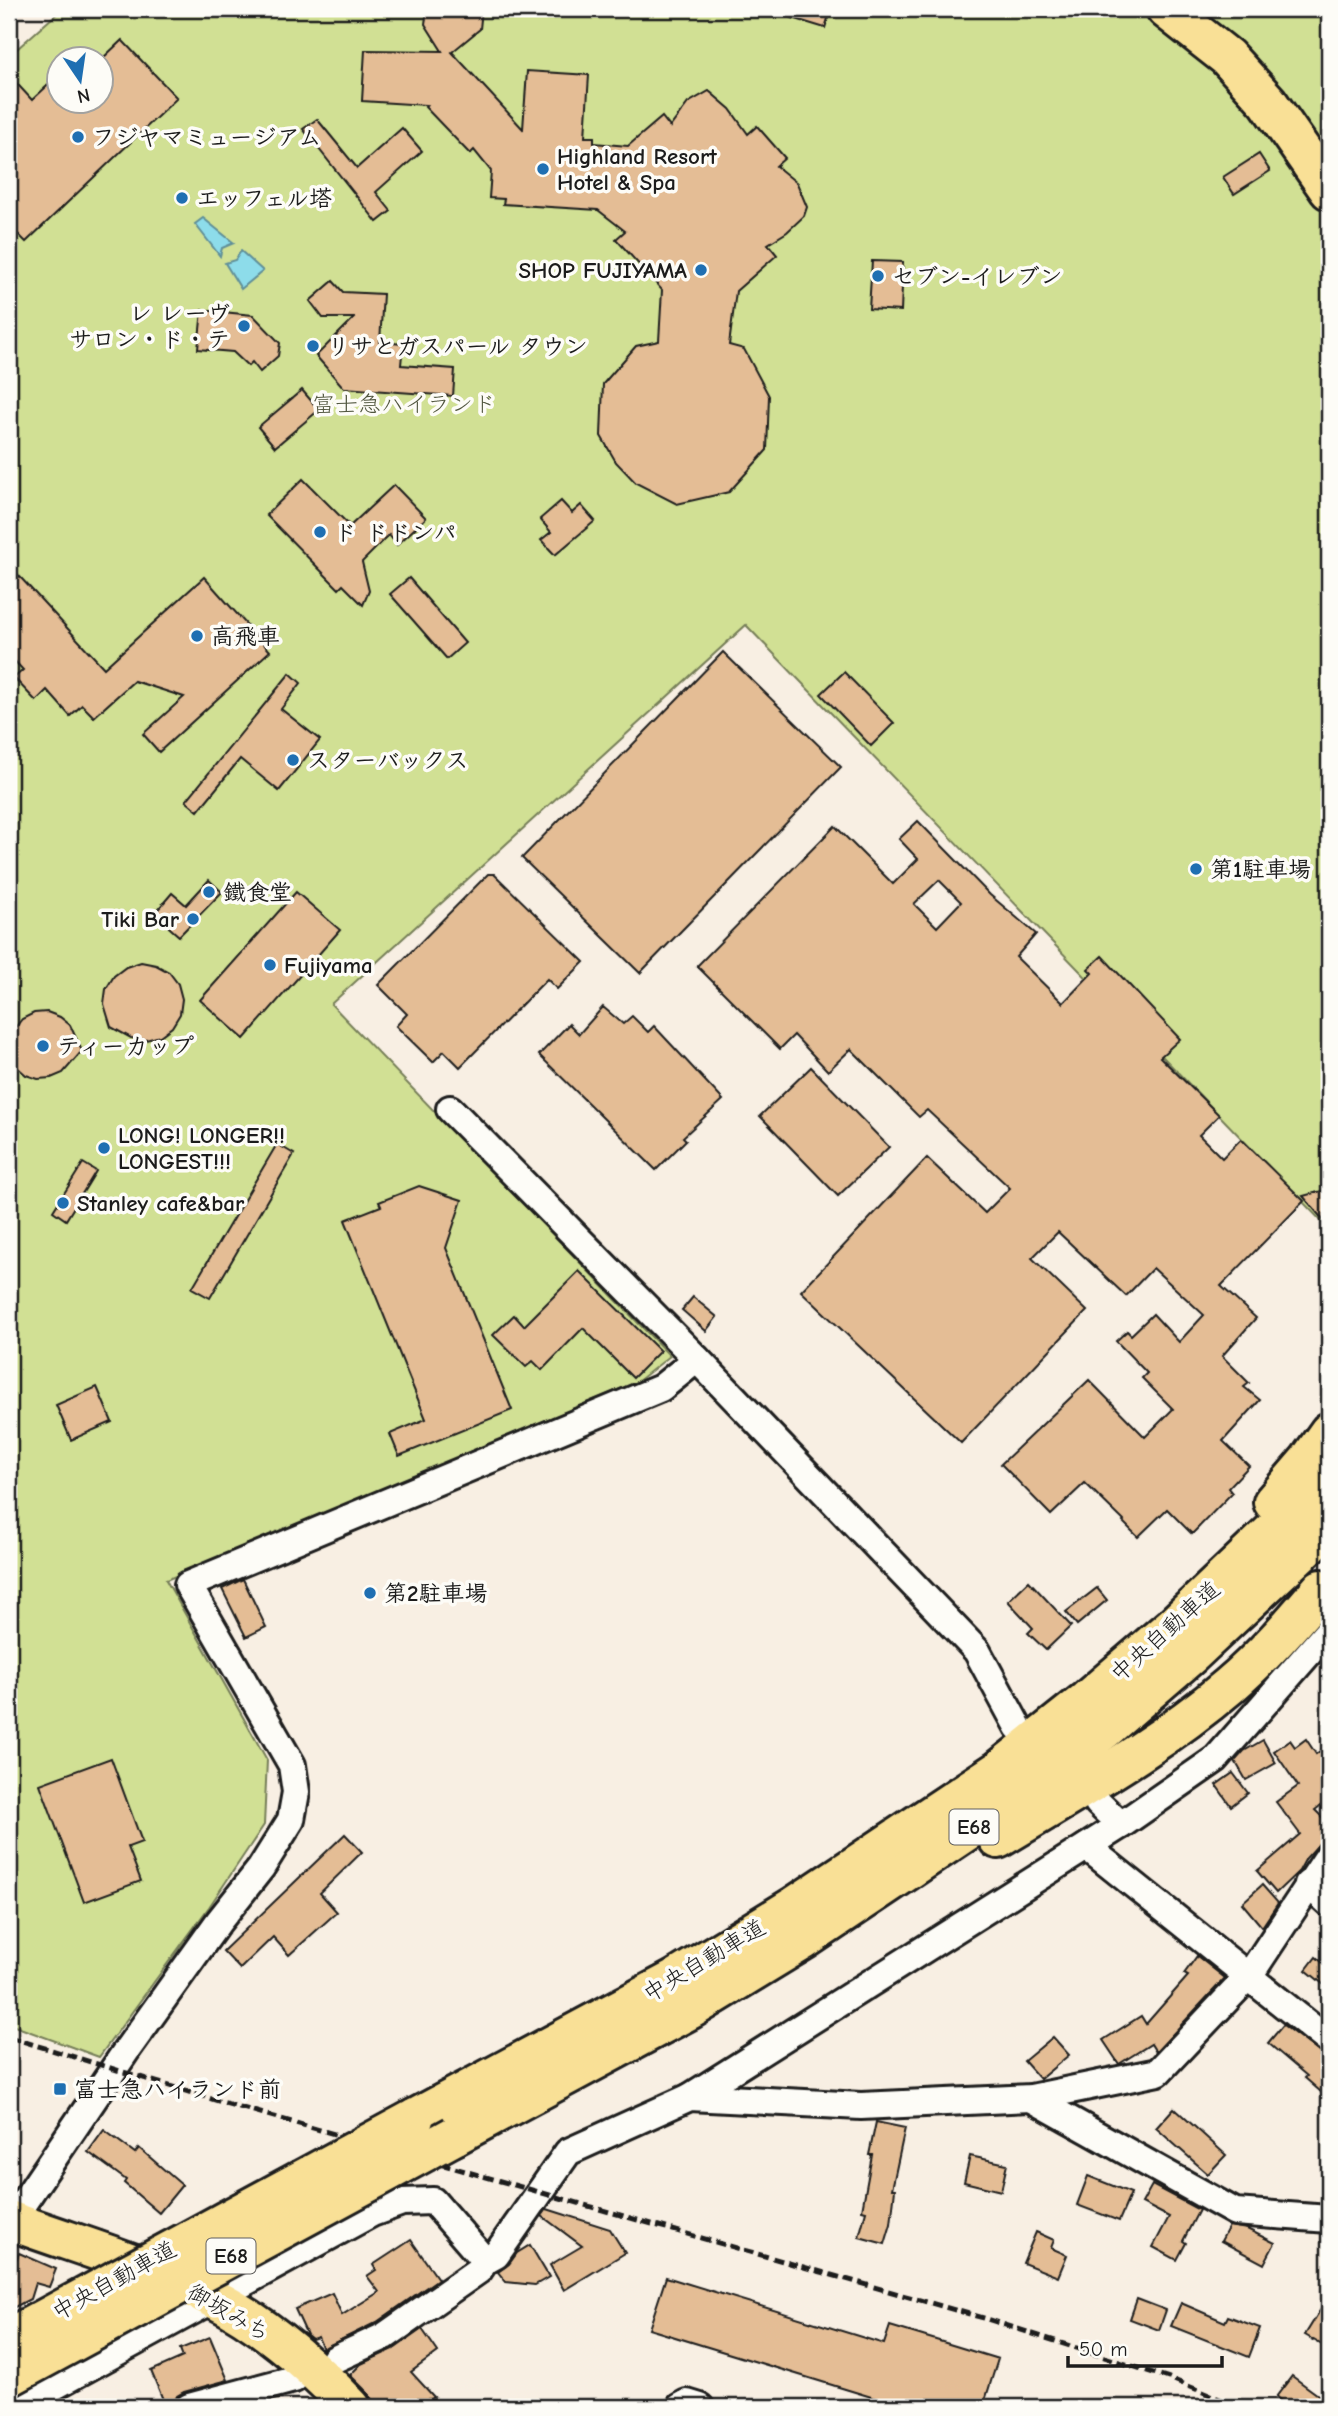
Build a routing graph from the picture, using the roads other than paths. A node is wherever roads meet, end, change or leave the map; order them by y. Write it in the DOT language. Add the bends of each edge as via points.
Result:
graph roads {
  1 [pos="1167,9"];
  2 [pos="1329,190"];
  3 [pos="450,1109"];
  4 [pos="697,1359"];
  5 [pos="1329,1432"];
  6 [pos="1329,1478"];
  7 [pos="1329,1526"];
  8 [pos="1321,1589"];
  9 [pos="1329,1630"];
  10 [pos="1018,1727"];
  11 [pos="999,1769"];
  12 [pos="1098,1803"];
  13 [pos="1121,1825"];
  14 [pos="1087,1847"];
  15 [pos="1329,1855"];
  16 [pos="1308,1884"];
  17 [pos="1329,1903"];
  18 [pos="1248,1976"];
  19 [pos="1329,2041"];
  20 [pos="578,2071"];
  21 [pos="690,2097"];
  22 [pos="1031,2098"];
  23 [pos="1329,2219"];
  24 [pos="10,2220"];
  25 [pos="485,2261"];
  26 [pos="214,2298"];
  27 [pos="9,2338"];
  28 [pos="335,2359"];
  29 [pos="9,2378"];
  30 [pos="294,2379"];
  31 [pos="16,2407"];
  32 [pos="189,2407"];
  33 [pos="351,2407"];
  34 [pos="680,2407"];
  35 [pos="700,2407"];
  1 -- 2 [label="highway" via="1227,57 1268,102"];
  3 -- 4 [label="street"];
  4 -- 10 [label="street" via="977,1651"];
  4 -- 24 [label="street" via="662,1388 188,1585 292,1765 296,1792 291,1820"];
  5 -- 11 [label="highway" via="1264,1512 1193,1586"];
  6 -- 11 [label="highway, 中央自動車道 / E68" via="1172,1627"];
  7 -- 20 [label="highway, 中央自動車道 / E68" via="1192,1654 1019,1796 792,1947"];
  8 -- 20 [label="highway" via="1230,1686 1129,1759 761,1983 668,2032"];
  9 -- 13 [label="street" via="1216,1759"];
  11 -- 27 [label="highway, 中央自動車道 / E68, bridge" via="793,1907 674,1980"];
  12 -- 13 [label="street"];
  13 -- 14 [label="street"];
  14 -- 18 [label="street"];
  14 -- 21 [label="street"];
  15 -- 16 [label="street"];
  16 -- 17 [label="street"];
  16 -- 18 [label="street"];
  18 -- 19 [label="street"];
  18 -- 22 [label="street" via="1158,2072"];
  20 -- 29 [label="highway, 中央自動車道 / E68, bridge"];
  21 -- 22 [label="street" via="861,2106"];
  21 -- 25 [label="street" via="568,2152 496,2255"];
  22 -- 23 [label="street" via="1235,2212"];
  24 -- 26 [label="highway, 御坂みち"];
  25 -- 26 [label="street" via="433,2201 402,2202 372,2213"];
  25 -- 28 [label="street" via="479,2270 385,2336"];
  26 -- 31 [label="street"];
  26 -- 33 [label="highway, 御坂みち" via="317,2371"];
  30 -- 32 [label="street"];
  34 -- 35 [label="street" via="687,2403"];
}
